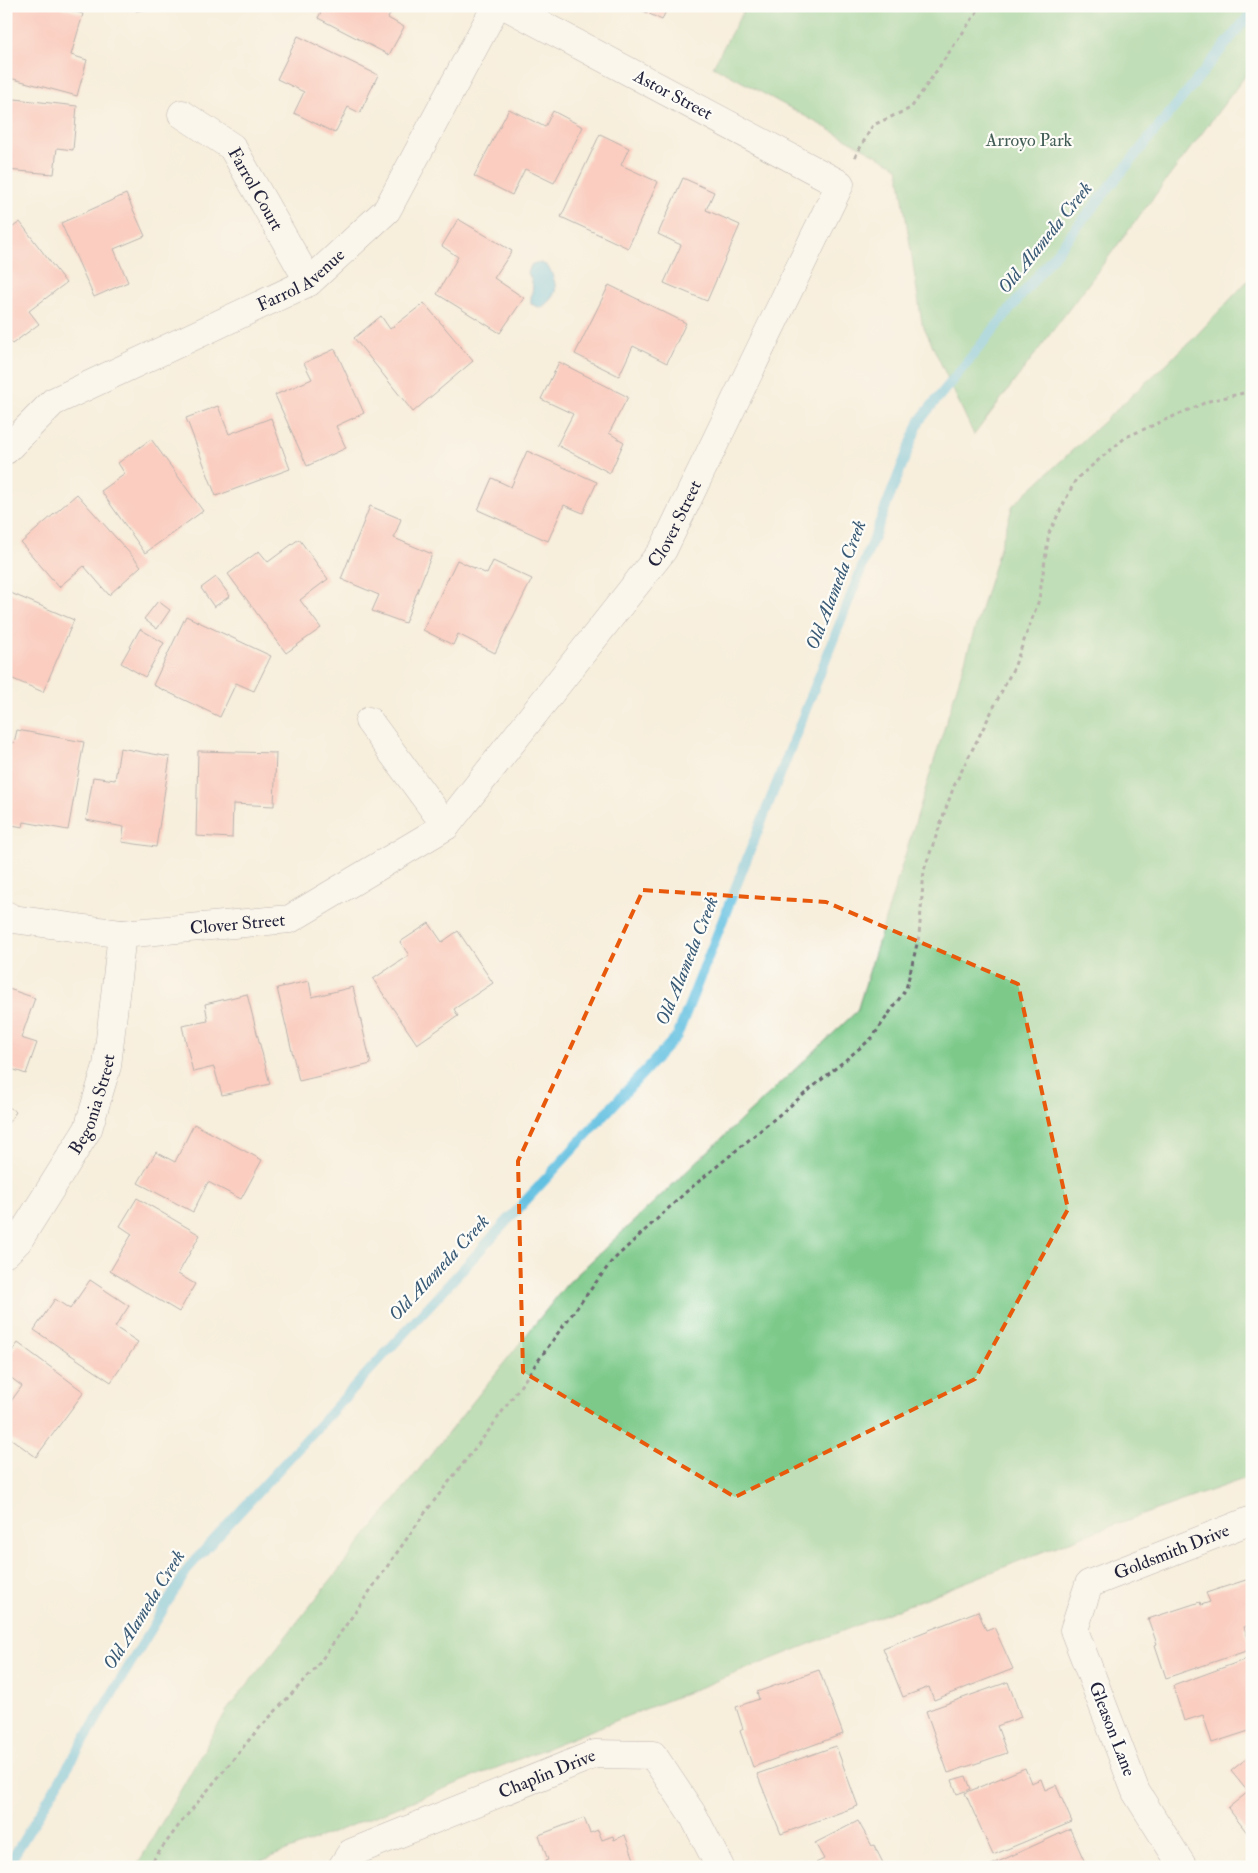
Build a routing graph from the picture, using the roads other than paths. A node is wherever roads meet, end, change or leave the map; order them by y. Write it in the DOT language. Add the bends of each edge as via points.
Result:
graph roads {
  1 [pos="496,6"];
  2 [pos="506,6"];
  3 [pos="182,114"];
  4 [pos="840,184"];
  5 [pos="309,282"];
  6 [pos="6,450"];
  7 [pos="369,721"];
  8 [pos="446,826"];
  9 [pos="6,915"];
  10 [pos="122,934"];
  11 [pos="6,1252"];
  12 [pos="1252,1520"];
  13 [pos="1089,1584"];
  14 [pos="346,1860"];
  15 [pos="720,1867"];
  16 [pos="1183,1867"];
  1 -- 5 [label="street, Farrol Avenue" via="387,210"];
  2 -- 4 [label="street, Astor Street"];
  3 -- 5 [label="street, Farrol Court" via="232,147"];
  4 -- 8 [label="street, Clover Street" via="663,550"];
  5 -- 6 [label="street, Farrol Avenue" via="53,402"];
  7 -- 8 [label="street"];
  8 -- 10 [label="street, Clover Street" via="290,919"];
  9 -- 10 [label="street, Clover Street" via="13,919"];
  10 -- 11 [label="street, Begonia Street" via="107,1066 88,1129 18,1241"];
  12 -- 13 [label="street, Goldsmith Drive"];
  13 -- 16 [label="street, Gleason Lane" via="1074,1630 1136,1792"];
  14 -- 15 [label="street, Chaplin Drive" via="595,1754 653,1755 693,1815"];
}
